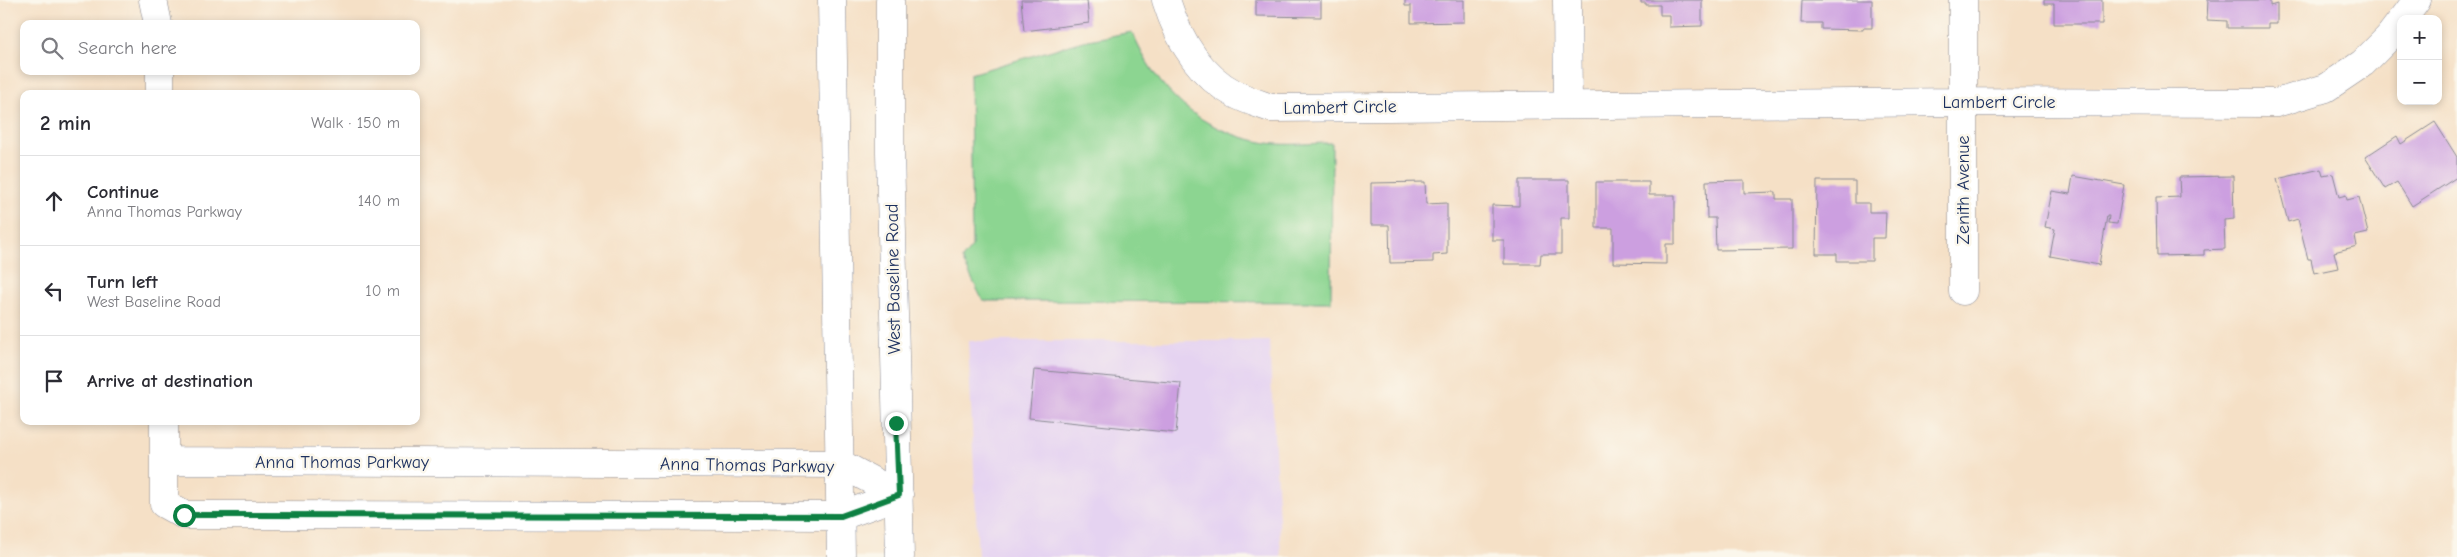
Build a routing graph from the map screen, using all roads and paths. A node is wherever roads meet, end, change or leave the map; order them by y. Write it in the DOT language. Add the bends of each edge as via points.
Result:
graph roads {
  1 [pos="153,0"];
  2 [pos="832,0"];
  3 [pos="890,0"];
  4 [pos="1166,0"];
  5 [pos="1567,0"];
  6 [pos="1963,0"];
  7 [pos="2417,0"];
  8 [pos="2406,15"];
  9 [pos="157,20"];
  10 [pos="2397,26"];
  11 [pos="160,75"];
  12 [pos="160,90"];
  13 [pos="1963,102"];
  14 [pos="1568,105"];
  15 [pos="1963,291"];
  16 [pos="164,425"];
  17 [pos="164,461"];
  18 [pos="840,464"];
  19 [pos="899,495"];
  20 [pos="841,516"];
  21 [pos="841,557"];
  22 [pos="900,557"];
  1 -- 9 [label="street"];
  2 -- 18 [label="street"];
  3 -- 19 [label="street, West Baseline Road" via="890,152"];
  4 -- 14 [label="street, Lambert Circle" via="1173,24 1194,60 1214,81 1236,95 1272,108"];
  5 -- 14 [label="street"];
  6 -- 13 [label="street, Zenith Avenue"];
  7 -- 8 [label="street, Lambert Circle"];
  10 -- 13 [label="street, Lambert Circle" via="2363,63 2326,88 2276,102"];
  11 -- 12 [label="street"];
  13 -- 14 [label="street, Lambert Circle"];
  13 -- 15 [label="street, Zenith Avenue"];
  16 -- 17 [label="street"];
  17 -- 18 [label="street, Anna Thomas Parkway"];
  17 -- 20 [label="street" via="164,504 184,515"];
  18 -- 19 [label="street, Anna Thomas Parkway"];
  18 -- 20 [label="street"];
  19 -- 20 [label="street"];
  19 -- 22 [label="street, West Baseline Road"];
  20 -- 21 [label="street"];
}
